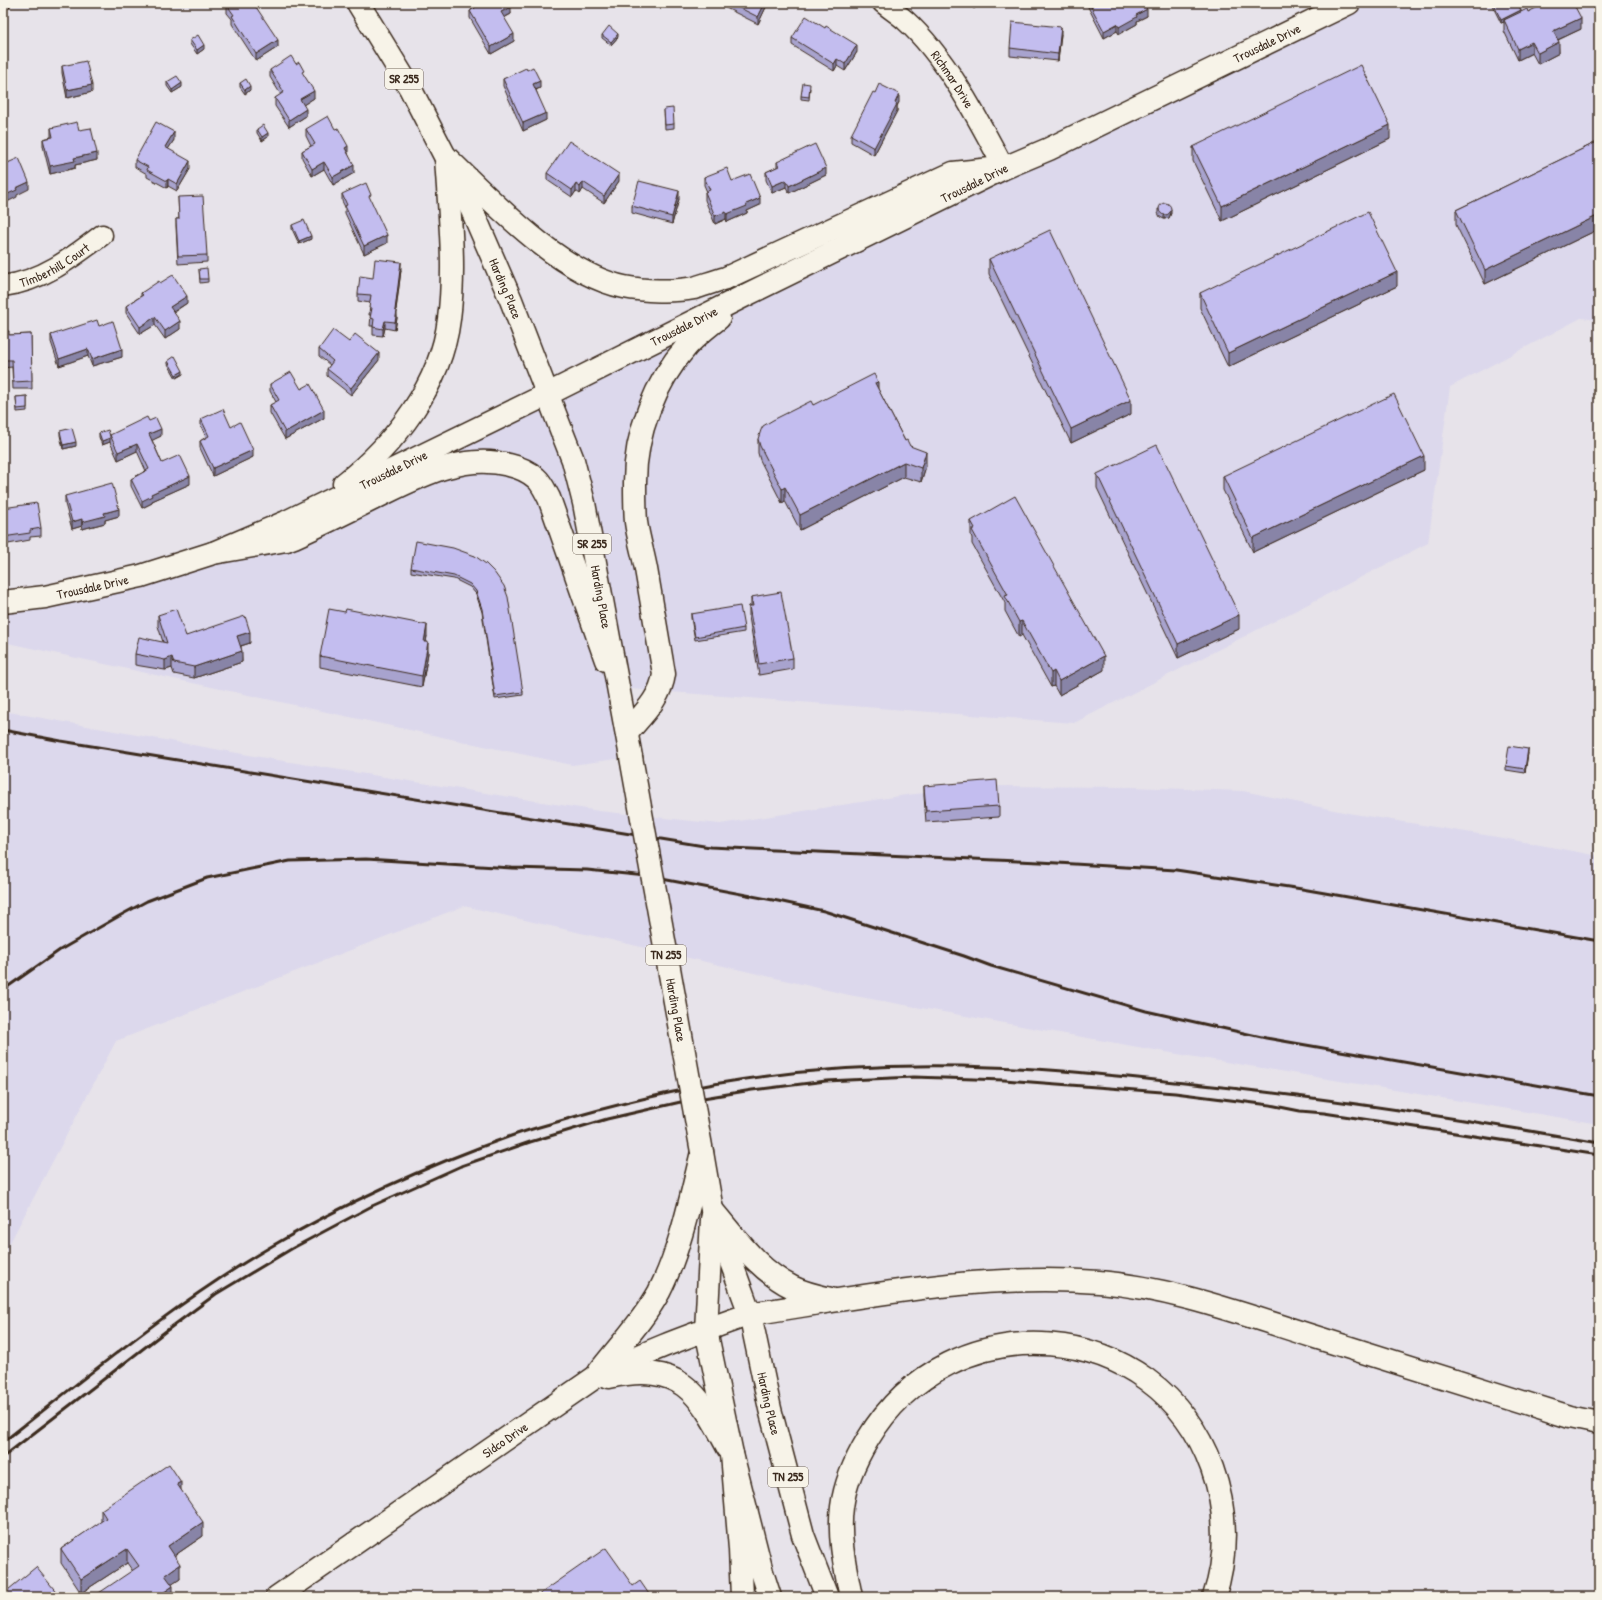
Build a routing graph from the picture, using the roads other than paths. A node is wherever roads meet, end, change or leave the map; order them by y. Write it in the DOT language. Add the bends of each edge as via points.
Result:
graph roads {
  1 [pos="358,3"];
  2 [pos="883,3"];
  3 [pos="1349,3"];
  4 [pos="446,157"];
  5 [pos="1004,168"];
  6 [pos="102,234"];
  7 [pos="3,286"];
  8 [pos="748,294"];
  9 [pos="548,394"];
  10 [pos="314,508"];
  11 [pos="213,553"];
  12 [pos="3,602"];
  13 [pos="619,698"];
  14 [pos="627,733"];
  15 [pos="631,757"];
  16 [pos="702,1152"];
  17 [pos="712,1210"];
  18 [pos="838,1300"];
  19 [pos="750,1314"];
  20 [pos="706,1330"];
  21 [pos="589,1381"];
  22 [pos="1599,1423"];
  23 [pos="732,1454"];
  24 [pos="278,1597"];
  25 [pos="742,1597"];
  26 [pos="770,1597"];
  27 [pos="827,1597"];
  28 [pos="852,1597"];
  29 [pos="1214,1597"];
  1 -- 4 [label="main road, Harding Place / SR 255" via="410,88"];
  2 -- 5 [label="street, Richmar Drive" via="905,20 940,62 980,123"];
  3 -- 5 [label="main road, Trousdale Drive"];
  4 -- 5 [label="main road" via="505,213 557,255 610,284 654,290 693,288 726,278 953,173"];
  4 -- 9 [label="main road, Harding Place / SR 255" via="511,300"];
  4 -- 10 [label="main road" via="452,291 441,356 425,391 396,433 358,473"];
  5 -- 8 [label="main road, Trousdale Drive"];
  6 -- 7 [label="street, Timberhill Court" via="56,268 33,278"];
  8 -- 9 [label="main road, Trousdale Drive"];
  8 -- 14 [label="main road" via="702,331 675,361 643,428 635,481 636,522 664,674 656,698"];
  9 -- 10 [label="main road, Trousdale Drive"];
  9 -- 13 [label="main road, Harding Place / SR 255" via="572,460 584,503"];
  10 -- 11 [label="main road, Trousdale Drive"];
  11 -- 12 [label="main road, Trousdale Drive" via="104,585 45,597"];
  11 -- 13 [label="main road" via="286,540 432,472 462,463 494,462 519,468 536,478 548,498"];
  13 -- 14 [label="main road, Harding Place / SR 255"];
  14 -- 15 [label="main road, Harding Place / SR 255"];
  15 -- 16 [label="main road, Harding Place / TN 255, bridge"];
  16 -- 17 [label="main road, Harding Place / TN 255"];
  16 -- 21 [label="main road, TN 255" via="688,1210 659,1290 634,1329"];
  17 -- 18 [label="main road" via="747,1252 779,1280 808,1293"];
  17 -- 19 [label="main road, Harding Place / TN 255"];
  17 -- 20 [label="main road, Harding Place / TN 255"];
  18 -- 19 [label="main road, Sidco Drive"];
  18 -- 22 [label="main road, Sidco Drive" via="926,1287 1002,1280 1064,1280 1132,1286 1202,1301 1563,1415"];
  19 -- 20 [label="main road, Sidco Drive"];
  19 -- 27 [label="main road, Harding Place / TN 255" via="783,1461 803,1535"];
  20 -- 21 [label="main road, Sidco Drive" via="650,1351"];
  20 -- 23 [label="main road, Harding Place / TN 255"];
  21 -- 23 [label="main road" via="652,1373 682,1383 711,1415"];
  21 -- 24 [label="main road, Sidco Drive"];
  23 -- 25 [label="main road"];
  23 -- 26 [label="main road, Harding Place / TN 255"];
  28 -- 29 [label="main road" via="843,1560 842,1506 862,1450 884,1414 908,1389 942,1366 997,1346 1037,1343 1080,1349 1099,1354 1119,1364 1152,1384 1178,1410 1190,1427 1208,1458 1220,1493 1224,1524 1223,1558"];
}
